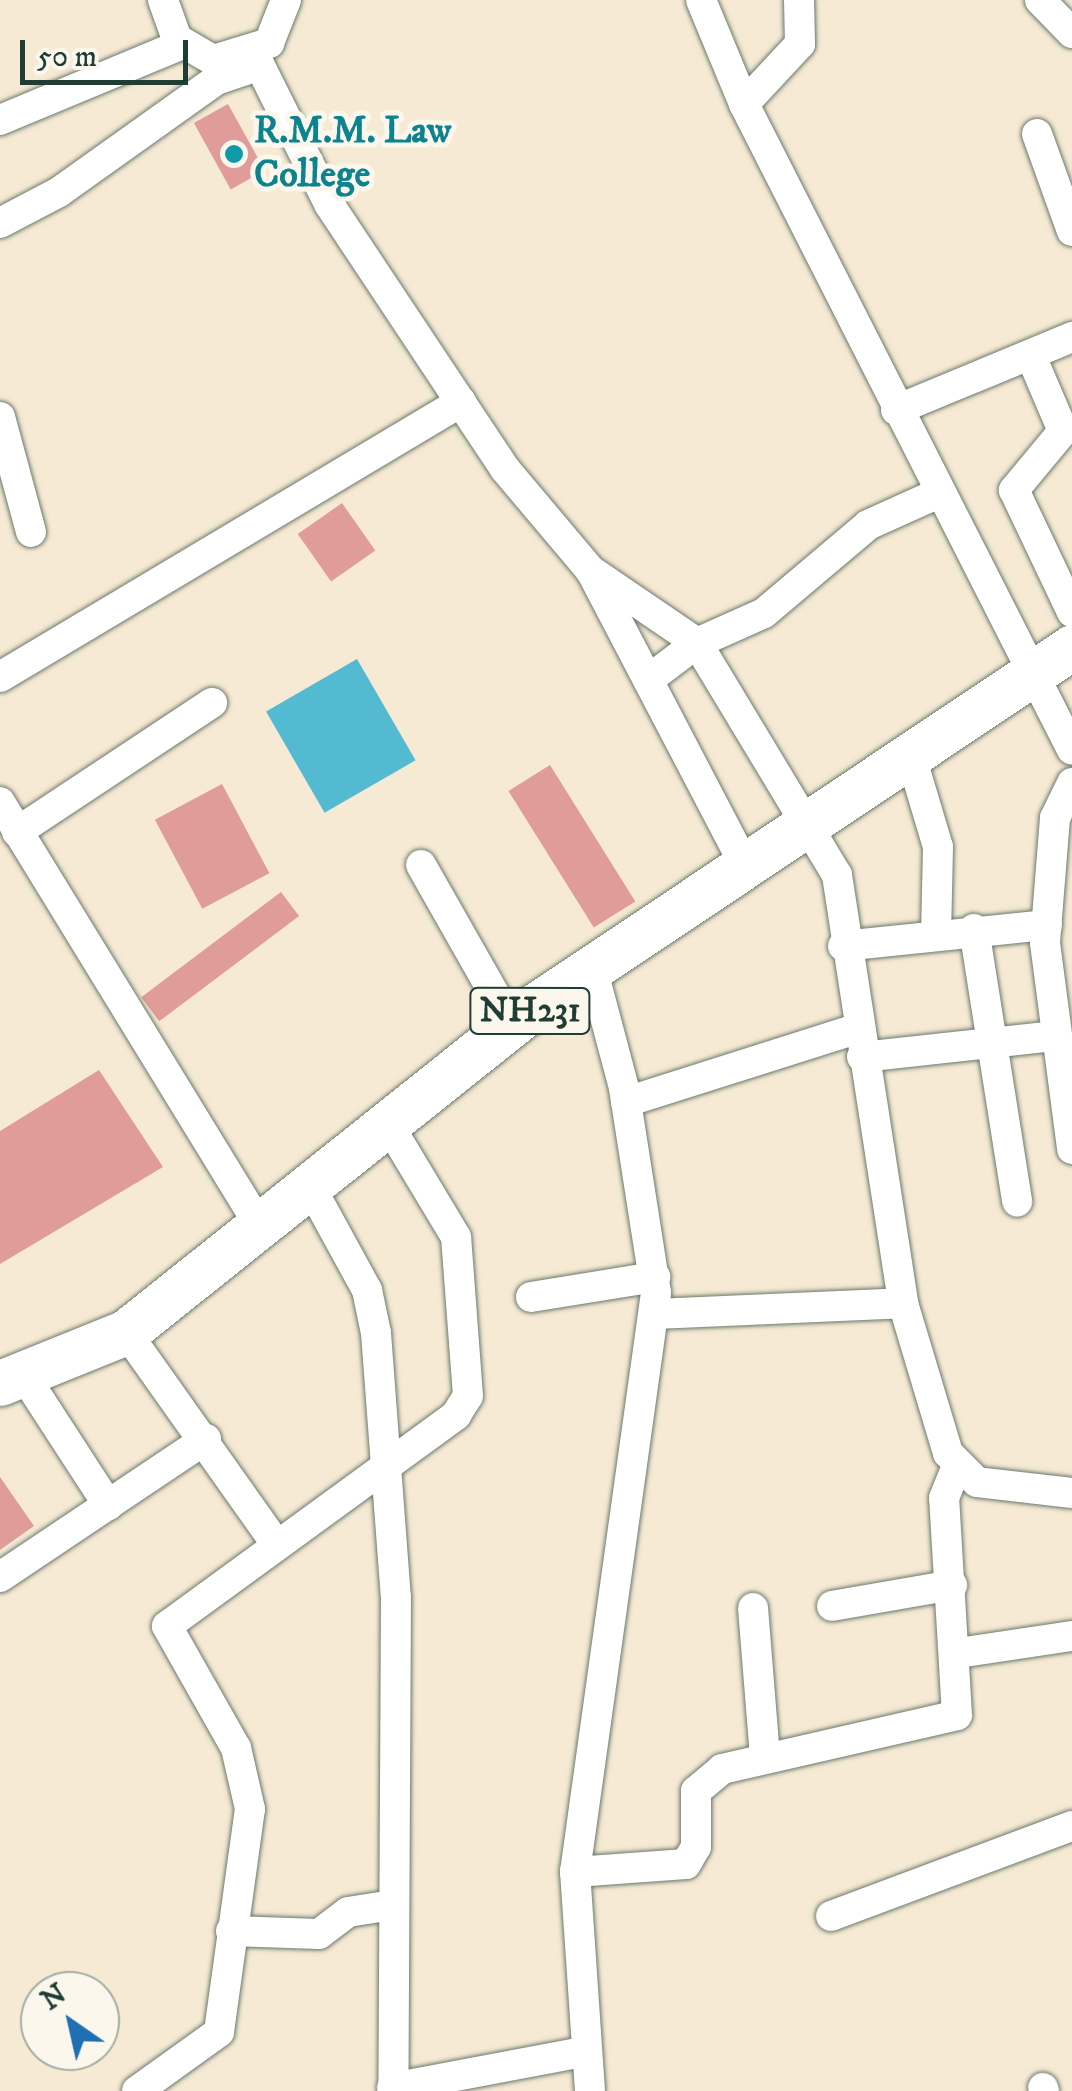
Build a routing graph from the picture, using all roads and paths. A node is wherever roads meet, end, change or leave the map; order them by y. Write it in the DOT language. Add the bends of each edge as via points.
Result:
graph roads {
  1 [pos="163,0"];
  2 [pos="286,0"];
  3 [pos="701,0"];
  4 [pos="799,0"];
  5 [pos="1040,0"];
  6 [pos="1072,33"];
  7 [pos="183,44"];
  8 [pos="257,60"];
  9 [pos="744,104"];
  10 [pos="0,120"];
  11 [pos="1037,134"];
  12 [pos="0,223"];
  13 [pos="1072,230"];
  14 [pos="1072,337"];
  15 [pos="1031,356"];
  16 [pos="460,402"];
  17 [pos="896,410"];
  18 [pos="0,417"];
  19 [pos="939,493"];
  20 [pos="31,532"];
  21 [pos="590,570"];
  22 [pos="1072,612"];
  23 [pos="698,643"];
  24 [pos="1054,658"];
  25 [pos="0,677"];
  26 [pos="648,680"];
  27 [pos="212,703"];
  28 [pos="1072,750"];
  29 [pos="910,753"];
  30 [pos="1072,783"];
  31 [pos="0,802"];
  32 [pos="806,823"];
  33 [pos="17,832"];
  34 [pos="745,865"];
  35 [pos="421,866"];
  36 [pos="974,929"];
  37 [pos="936,933"];
  38 [pos="1055,943"];
  39 [pos="843,946"];
  40 [pos="592,968"];
  41 [pos="512,1025"];
  42 [pos="1056,1036"];
  43 [pos="859,1043"];
  44 [pos="990,1043"];
  45 [pos="626,1102"];
  46 [pos="388,1124"];
  47 [pos="1072,1148"];
  48 [pos="310,1186"];
  49 [pos="1016,1202"];
  50 [pos="260,1226"];
  51 [pos="655,1277"];
  52 [pos="531,1297"];
  53 [pos="903,1302"];
  54 [pos="655,1314"];
  55 [pos="126,1332"];
  56 [pos="12,1380"];
  57 [pos="206,1439"];
  58 [pos="384,1466"];
  59 [pos="956,1469"];
  60 [pos="1072,1493"];
  61 [pos="108,1505"];
  62 [pos="274,1540"];
  63 [pos="0,1578"];
  64 [pos="952,1586"];
  65 [pos="832,1606"];
  66 [pos="753,1608"];
  67 [pos="1072,1636"];
  68 [pos="958,1653"];
  69 [pos="766,1756"];
  70 [pos="1072,1826"];
  71 [pos="575,1872"];
  72 [pos="392,1905"];
  73 [pos="830,1916"];
  74 [pos="232,1932"];
  75 [pos="583,2052"];
  76 [pos="392,2090"];
  77 [pos="136,2091"];
  78 [pos="590,2091"];
  1 -- 7 [label="street"];
  2 -- 8 [label="street" via="280,28"];
  3 -- 9 [label="street"];
  4 -- 9 [label="street" via="800,44"];
  5 -- 6 [label="street"];
  7 -- 8 [label="street" via="213,60"];
  7 -- 10 [label="street"];
  8 -- 12 [label="street" via="216,80 59,192"];
  8 -- 16 [label="street" via="329,204"];
  9 -- 17 [label="street"];
  11 -- 13 [label="street"];
  14 -- 15 [label="street"];
  15 -- 17 [label="street"];
  15 -- 22 [label="street" via="1063,431 1014,490"];
  16 -- 21 [label="street"];
  16 -- 25 [label="street"];
  17 -- 19 [label="street"];
  18 -- 20 [label="street"];
  19 -- 23 [label="street" via="868,525 764,613"];
  19 -- 24 [label="street"];
  21 -- 23 [label="street"];
  21 -- 26 [label="street"];
  23 -- 26 [label="street"];
  23 -- 32 [label="street"];
  24 -- 28 [label="street"];
  24 -- 29 [label="highway, NH231"];
  26 -- 34 [label="street"];
  27 -- 33 [label="street"];
  29 -- 32 [label="highway, NH231"];
  29 -- 37 [label="street" via="938,847"];
  30 -- 38 [label="street" via="1055,818"];
  31 -- 33 [label="street"];
  32 -- 34 [label="highway, NH231"];
  32 -- 39 [label="street" via="837,875"];
  33 -- 50 [label="street"];
  34 -- 40 [label="highway, NH231"];
  35 -- 41 [label="street"];
  36 -- 37 [label="street"];
  36 -- 38 [label="street"];
  36 -- 44 [label="street"];
  37 -- 39 [label="street"];
  38 -- 42 [label="street"];
  39 -- 43 [label="street"];
  40 -- 41 [label="highway, NH231"];
  40 -- 45 [label="street"];
  41 -- 46 [label="highway, NH231"];
  42 -- 44 [label="street"];
  42 -- 47 [label="street"];
  43 -- 44 [label="street"];
  43 -- 45 [label="street"];
  43 -- 53 [label="street"];
  44 -- 49 [label="street"];
  45 -- 51 [label="street"];
  46 -- 48 [label="highway, NH231"];
  46 -- 58 [label="street" via="456,1237 470,1378 456,1415"];
  48 -- 50 [label="highway, NH231"];
  48 -- 58 [label="street" via="369,1300"];
  50 -- 55 [label="highway, NH231"];
  51 -- 52 [label="street"];
  51 -- 54 [label="street"];
  53 -- 54 [label="street"];
  53 -- 59 [label="street"];
  54 -- 71 [label="street"];
  55 -- 56 [label="highway, NH231"];
  55 -- 57 [label="street"];
  56 -- 61 [label="street"];
  57 -- 61 [label="street"];
  57 -- 62 [label="street"];
  58 -- 62 [label="street"];
  58 -- 72 [label="street" via="396,1597"];
  59 -- 60 [label="street" via="976,1482"];
  59 -- 64 [label="street" via="944,1498"];
  61 -- 63 [label="street"];
  62 -- 74 [label="street" via="165,1632 236,1748 248,1788"];
  64 -- 65 [label="street"];
  64 -- 68 [label="street"];
  66 -- 69 [label="street"];
  67 -- 68 [label="street"];
  68 -- 69 [label="street" via="962,1700 949,1720"];
  69 -- 71 [label="street" via="703,1780 686,1864"];
  70 -- 73 [label="street"];
  71 -- 75 [label="street"];
  72 -- 74 [label="street" via="348,1912 318,1934"];
  72 -- 76 [label="street"];
  74 -- 77 [label="street" via="214,2041"];
  75 -- 76 [label="street"];
  75 -- 78 [label="street"];
}
